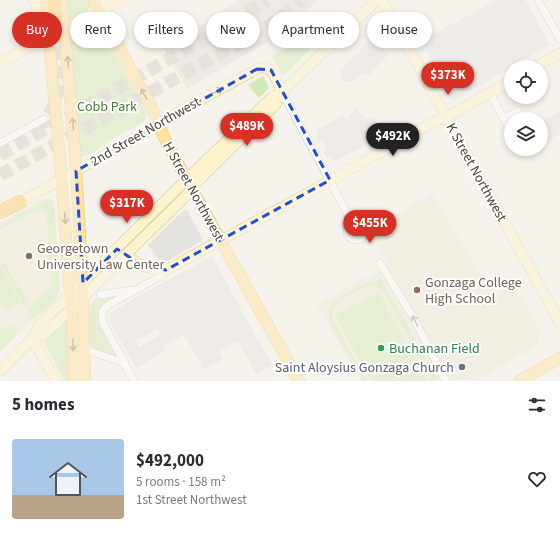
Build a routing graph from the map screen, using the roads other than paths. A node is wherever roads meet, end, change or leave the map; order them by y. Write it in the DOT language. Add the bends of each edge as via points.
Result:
graph roads {
  1 [pos="33,0"];
  2 [pos="46,0"];
  3 [pos="54,0"];
  4 [pos="62,0"];
  5 [pos="104,0"];
  6 [pos="120,0"];
  7 [pos="377,0"];
  8 [pos="382,0"];
  9 [pos="538,0"];
  10 [pos="96,7"];
  11 [pos="41,12"];
  12 [pos="49,12"];
  13 [pos="54,12"];
  14 [pos="59,12"];
  15 [pos="62,27"];
  16 [pos="560,39"];
  17 [pos="25,48"];
  18 [pos="54,48"];
  19 [pos="58,48"];
  20 [pos="560,53"];
  21 [pos="548,60"];
  22 [pos="0,63"];
  23 [pos="504,85"];
  24 [pos="282,92"];
  25 [pos="490,93"];
  26 [pos="446,116"];
  27 [pos="44,119"];
  28 [pos="504,119"];
  29 [pos="158,124"];
  30 [pos="0,143"];
  31 [pos="76,170"];
  32 [pos="61,179"];
  33 [pos="330,180"];
  34 [pos="189,184"];
  35 [pos="20,202"];
  36 [pos="0,212"];
  37 [pos="0,217"];
  38 [pos="352,222"];
  39 [pos="221,240"];
  40 [pos="126,255"];
  41 [pos="380,263"];
  42 [pos="166,270"];
  43 [pos="82,283"];
  44 [pos="134,290"];
  45 [pos="70,295"];
  46 [pos="100,295"];
  47 [pos="83,297"];
  48 [pos="71,309"];
  49 [pos="560,323"];
  50 [pos="32,339"];
  51 [pos="84,349"];
  52 [pos="560,358"];
  53 [pos="124,363"];
  54 [pos="560,367"];
  55 [pos="0,371"];
  56 [pos="56,381"];
  57 [pos="74,381"];
  58 [pos="85,381"];
  59 [pos="134,381"];
  60 [pos="299,381"];
  61 [pos="446,381"];
  62 [pos="519,381"];
  63 [pos="535,381"];
  1 -- 11 [label="street"];
  2 -- 12 [label="main road"];
  3 -- 13 [label="highway"];
  4 -- 14 [label="main road"];
  5 -- 10 [label="street"];
  6 -- 10 [label="street"];
  7 -- 24 [label="street"];
  8 -- 26 [label="street, K Street Northwest"];
  9 -- 16 [label="street"];
  10 -- 15 [label="street" via="88,16"];
  29 -- 10 [label="main road, H Street Northwest, one-way" via="152,108"];
  17 -- 22 [label="street"];
  18 -- 32 [label="main road, bridge" via="55,105"];
  31 -- 19 [label="main road, one-way, bridge" via="70,95"];
  20 -- 21 [label="street"];
  23 -- 25 [label="street"];
  29 -- 24 [label="street, 2nd Street Northwest, one-way" via="261,67 271,70"];
  24 -- 33 [label="street"];
  24 -- 34 [label="street" via="271,98"];
  25 -- 26 [label="street"];
  25 -- 28 [label="street"];
  26 -- 33 [label="street"];
  26 -- 49 [label="street, K Street Northwest"];
  27 -- 30 [label="street"];
  29 -- 31 [label="street, 2nd Street Northwest"];
  29 -- 34 [label="main road, H Street Northwest"];
  31 -- 32 [label="street, 2nd Street Northwest"];
  31 -- 43 [label="main road"];
  32 -- 35 [label="street, 2nd Street Northwest"];
  32 -- 45 [label="main road, one-way"];
  33 -- 38 [label="street"];
  33 -- 39 [label="street"];
  34 -- 39 [label="main road, H Street Northwest"];
  34 -- 40 [label="street"];
  34 -- 43 [label="street"];
  35 -- 36 [label="highway"];
  35 -- 37 [label="street, 2nd Street Northwest"];
  39 -- 42 [label="street"];
  39 -- 60 [label="main road, H Street Northwest"];
  40 -- 42 [label="street" via="148,268"];
  40 -- 47 [label="street"];
  61 -- 41 [label="street, one-way" via="413,317"];
  42 -- 44 [label="street" via="159,277"];
  43 -- 45 [label="street"];
  43 -- 47 [label="main road"];
  44 -- 46 [label="street"];
  44 -- 53 [label="street" via="108,304 102,312 102,319"];
  45 -- 48 [label="main road"];
  45 -- 50 [label="street" via="40,324"];
  47 -- 48 [label="street"];
  47 -- 51 [label="main road"];
  48 -- 50 [label="street" via="44,334"];
  48 -- 57 [label="main road, one-way"];
  50 -- 55 [label="street"];
  50 -- 56 [label="street"];
  51 -- 53 [label="street"];
  51 -- 58 [label="main road"];
  52 -- 62 [label="main road"];
  53 -- 59 [label="street"];
  54 -- 63 [label="main road"];
}
